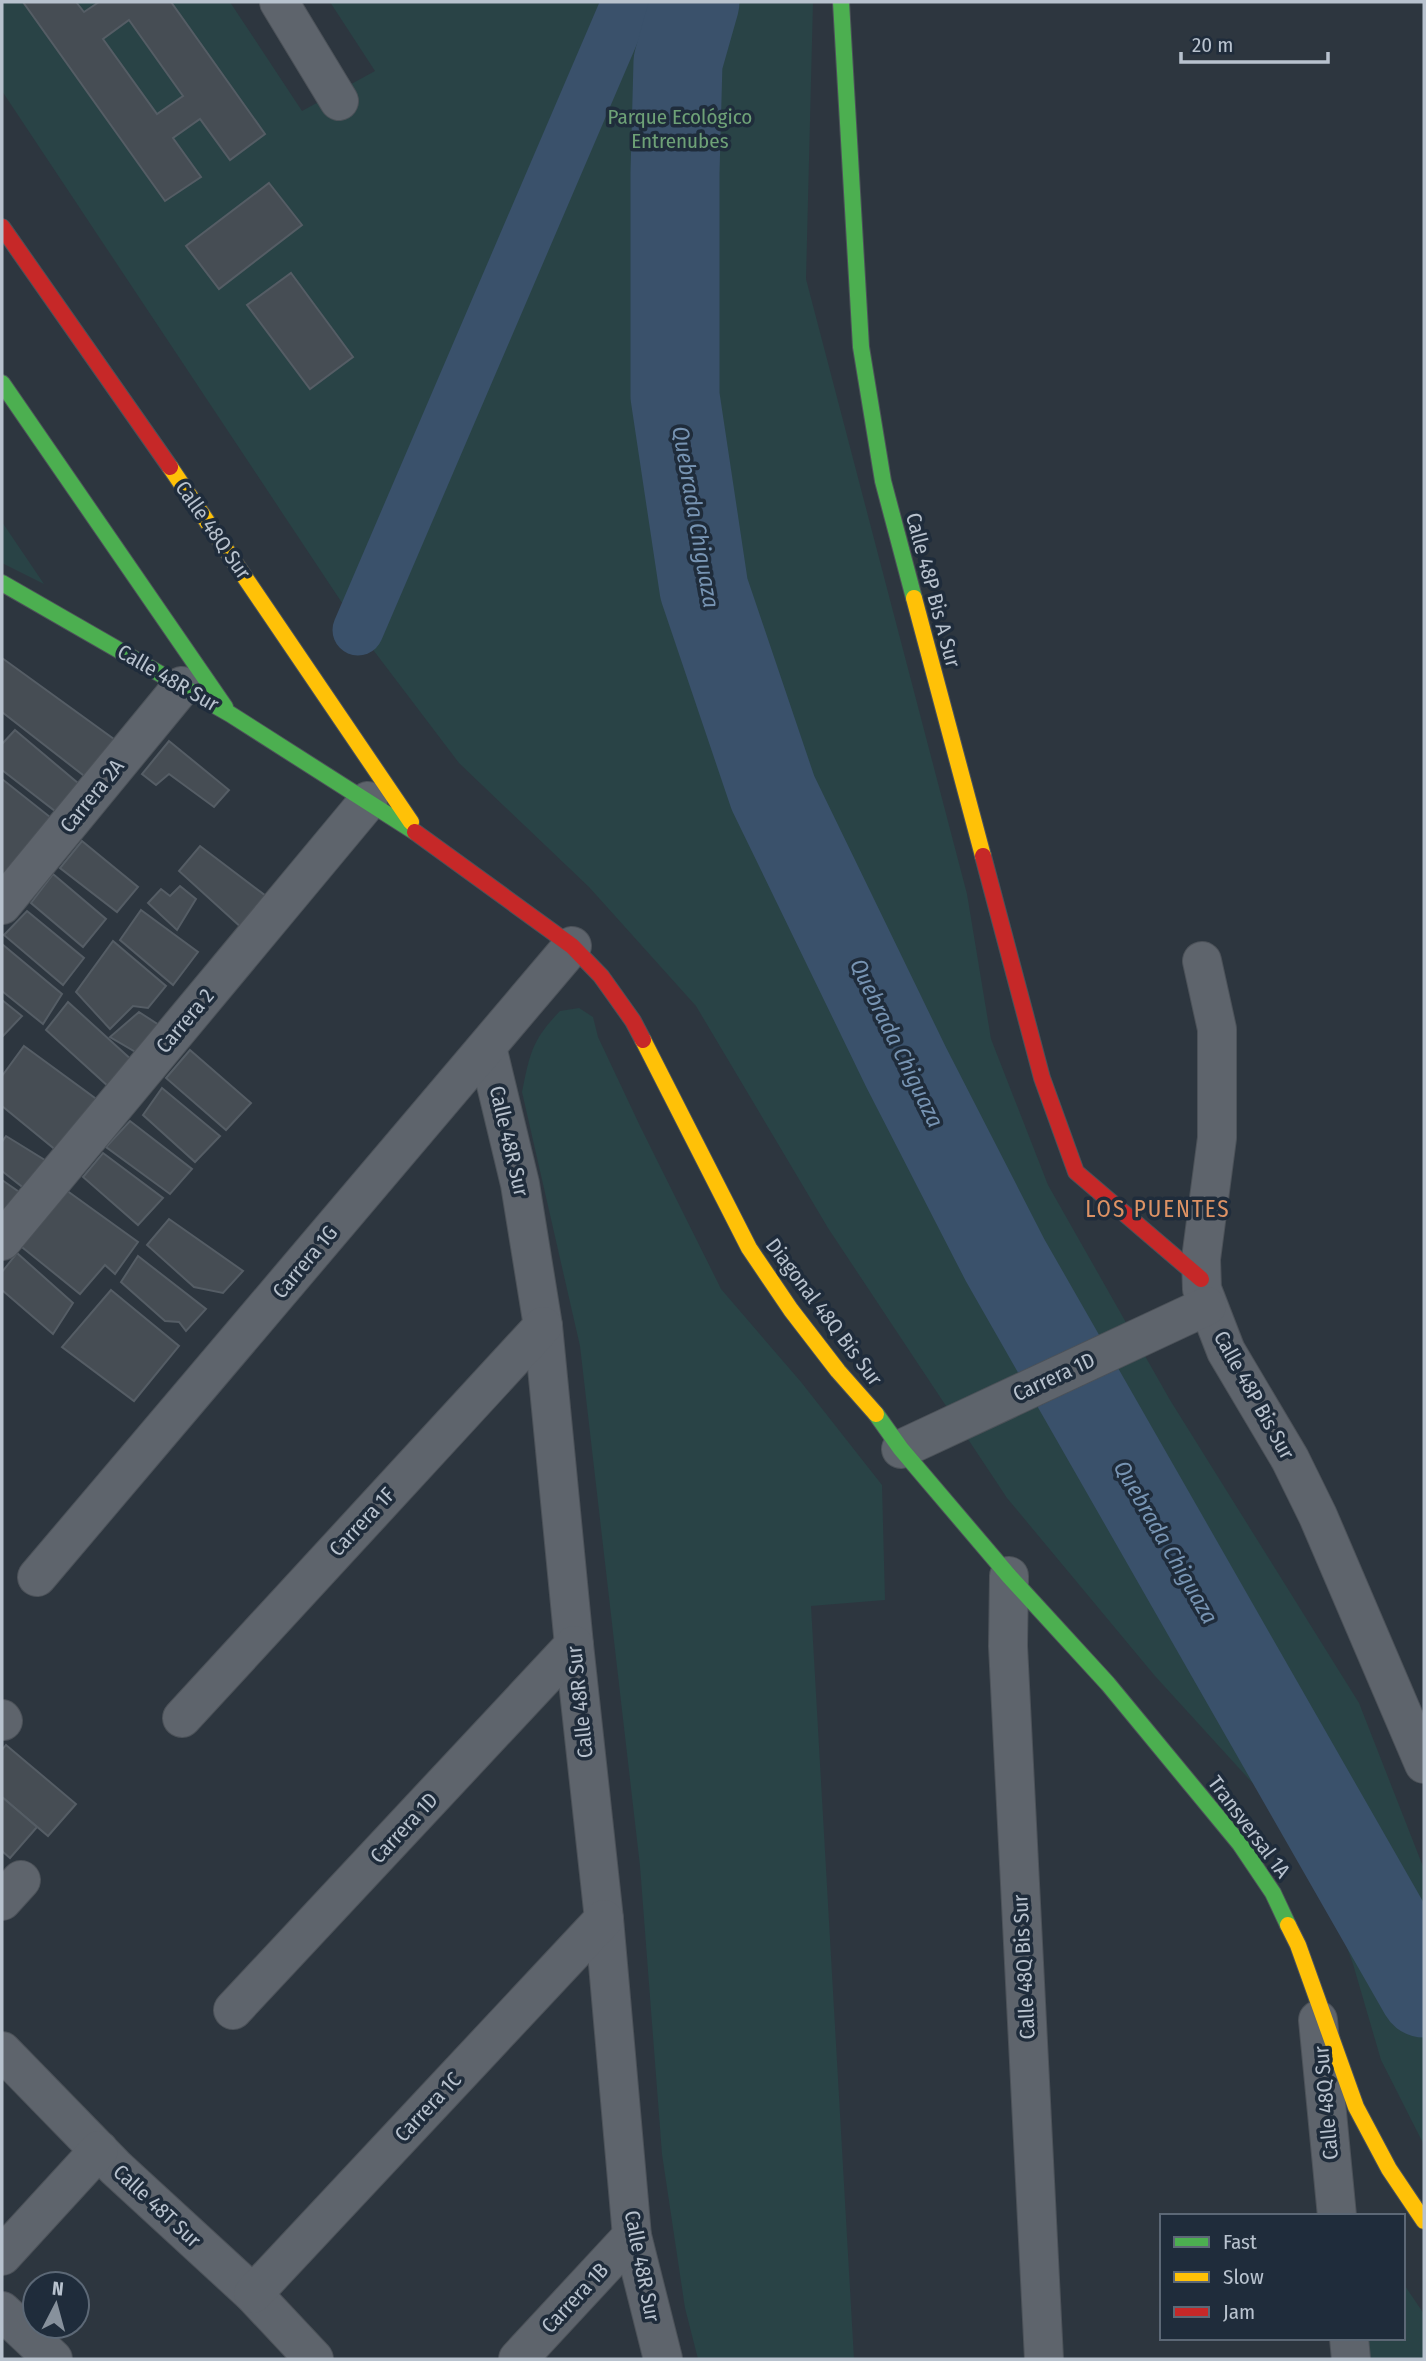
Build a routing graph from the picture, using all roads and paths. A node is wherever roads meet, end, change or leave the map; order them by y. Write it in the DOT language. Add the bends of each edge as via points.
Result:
graph roads {
  1 [pos="279,2"];
  2 [pos="841,2"];
  3 [pos="339,102"];
  4 [pos="2,227"];
  5 [pos="2,383"];
  6 [pos="2,583"];
  7 [pos="182,686"];
  8 [pos="230,714"];
  9 [pos="368,801"];
  10 [pos="420,835"];
  11 [pos="2,905"];
  12 [pos="572,946"];
  13 [pos="1202,961"];
  14 [pos="487,1047"];
  15 [pos="2,1241"];
  16 [pos="1204,1293"];
  17 [pos="543,1326"];
  18 [pos="901,1449"];
  19 [pos="1009,1576"];
  20 [pos="37,1577"];
  21 [pos="574,1645"];
  22 [pos="182,1718"];
  23 [pos="1424,1764"];
  24 [pos="604,1919"];
  25 [pos="1315,1990"];
  26 [pos="233,2010"];
  27 [pos="2,2051"];
  28 [pos="99,2150"];
  29 [pos="1337,2214"];
  30 [pos="1424,2221"];
  31 [pos="632,2236"];
  32 [pos="2,2256"];
  33 [pos="253,2294"];
  34 [pos="2,2311"];
  35 [pos="1349,2340"];
  36 [pos="53,2359"];
  37 [pos="314,2359"];
  38 [pos="518,2359"];
  39 [pos="663,2359"];
  40 [pos="1044,2359"];
  41 [pos="1351,2359"];
  1 -- 3 [label="street"];
  2 -- 16 [label="main road, Calle 48P Bis A Sur" via="860,347 883,481 1042,1078 1076,1172"];
  4 -- 10 [label="main road, Calle 48Q Sur"];
  5 -- 8 [label="main road"];
  6 -- 7 [label="main road, Calle 48R Sur"];
  7 -- 8 [label="main road, Calle 48R Sur"];
  7 -- 11 [label="street, Carrera 2A"];
  8 -- 9 [label="main road, Calle 48R Sur"];
  9 -- 10 [label="main road, Calle 48R Sur"];
  9 -- 15 [label="street, Carrera 2"];
  10 -- 12 [label="main road, Calle 48R Sur"];
  12 -- 14 [label="street, Carrera 1G"];
  12 -- 18 [label="main road, Diagonal 48Q Bis Sur" via="601,976 633,1021 771,1283"];
  13 -- 16 [label="street, Calle 48P Bis Sur" via="1217,1029 1217,1138 1201,1259"];
  14 -- 17 [label="street, Calle 48R Sur" via="520,1184"];
  14 -- 20 [label="street, Carrera 1G"];
  16 -- 18 [label="street, Carrera 1D" via="1114,1350"];
  16 -- 23 [label="street, Calle 48P Bis Sur" via="1226,1351 1318,1516"];
  17 -- 21 [label="street, Calle 48R Sur"];
  17 -- 22 [label="street, Carrera 1F"];
  18 -- 19 [label="main road, Diagonal 48Q Bis Sur"];
  19 -- 25 [label="main road, Transversal 1A" via="1108,1684 1240,1844 1273,1893"];
  19 -- 40 [label="street, Calle 48Q Bis Sur" via="1008,1646"];
  21 -- 24 [label="street, Calle 48R Sur"];
  21 -- 26 [label="street, Carrera 1D"];
  24 -- 31 [label="street, Calle 48R Sur"];
  24 -- 33 [label="street, Carrera 1C"];
  25 -- 29 [label="street, Calle 48Q Sur"];
  25 -- 30 [label="main road, Transversal 1A" via="1356,2107 1388,2169"];
  27 -- 28 [label="street, Calle 48T Sur"];
  28 -- 32 [label="street"];
  28 -- 33 [label="street, Calle 48T Sur"];
  31 -- 38 [label="street, Carrera 1B"];
  31 -- 39 [label="street, Calle 48R Sur"];
  33 -- 37 [label="street, Calle 48T Sur"];
  34 -- 36 [label="street"];
  35 -- 41 [label="street"];
}
